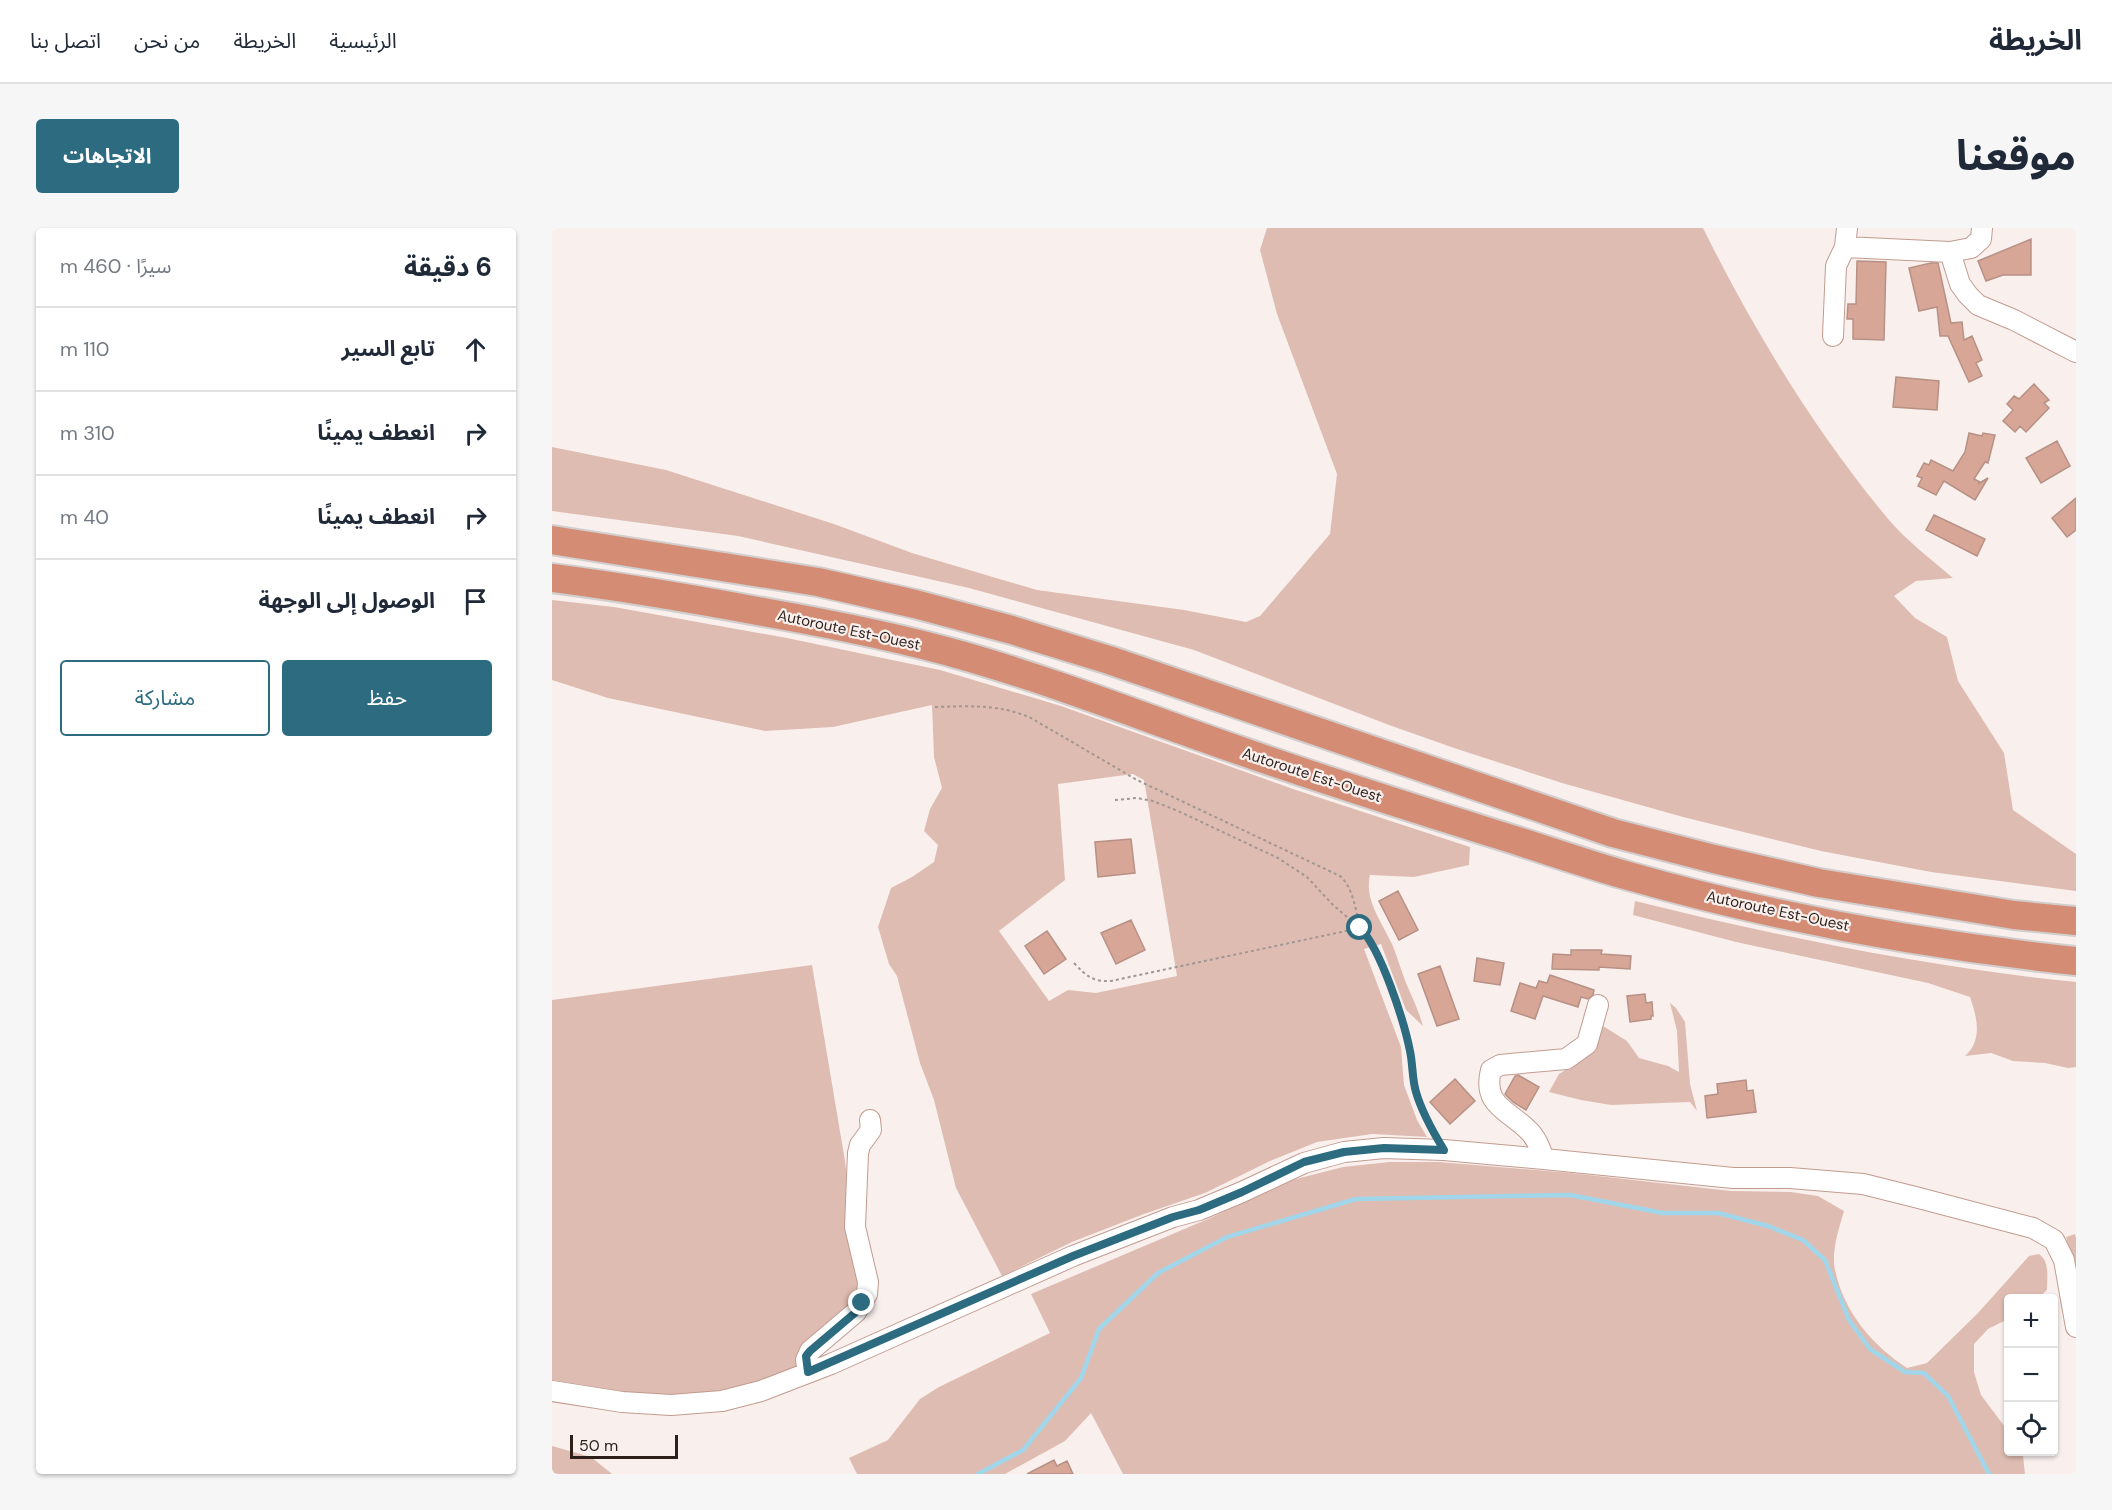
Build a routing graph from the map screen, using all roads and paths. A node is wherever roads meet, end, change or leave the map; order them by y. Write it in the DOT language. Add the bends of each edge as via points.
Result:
graph roads {
  1 [pos="1982,228"];
  2 [pos="1846,237"];
  3 [pos="1950,252"];
  4 [pos="1833,336"];
  5 [pos="2076,352"];
  6 [pos="552,540"];
  7 [pos="552,578"];
  8 [pos="935,707"];
  9 [pos="1115,800"];
  10 [pos="2076,921"];
  11 [pos="1360,928"];
  12 [pos="2076,961"];
  13 [pos="1074,963"];
  14 [pos="1598,1005"];
  15 [pos="870,1120"];
  16 [pos="1444,1150"];
  17 [pos="1544,1159"];
  18 [pos="2076,1328"];
  19 [pos="808,1372"];
  20 [pos="552,1391"];
  1 -- 3 [label="street" via="1981,239 1971,248"];
  2 -- 3 [label="street"];
  2 -- 4 [label="street" via="1836,266"];
  3 -- 5 [label="street" via="1960,284 1978,305"];
  6 -- 10 [label="highway" via="818,582 1012,630 1120,663 1569,819 1714,859 1819,883 2014,915"];
  7 -- 12 [label="highway, Autoroute Est-Ouest" via="644,590 862,630 963,656 1064,686 1240,751 1425,812 1678,889 1899,937"];
  8 -- 11 [label="path" via="970,706 1017,712 1137,780 1340,876 1350,891"];
  9 -- 11 [label="path" via="1153,801 1278,858 1307,877"];
  11 -- 13 [label="path" via="1111,981 1087,977"];
  11 -- 16 [label="path" via="1380,960 1407,1035 1415,1090 1424,1116"];
  14 -- 17 [label="street" via="1587,1044 1566,1059 1500,1065 1491,1070 1488,1080 1492,1099 1505,1114 1528,1129"];
  15 -- 19 [label="street" via="872,1130 858,1153 855,1227 867,1293 856,1312 806,1356"];
  16 -- 17 [label="street"];
  16 -- 19 [label="street" via="1384,1148 1304,1162 1199,1210 1073,1256"];
  17 -- 18 [label="street" via="1733,1178 1863,1184 2033,1228 2054,1240 2064,1260"];
  19 -- 20 [label="street" via="762,1391 722,1401 671,1405"];
}
